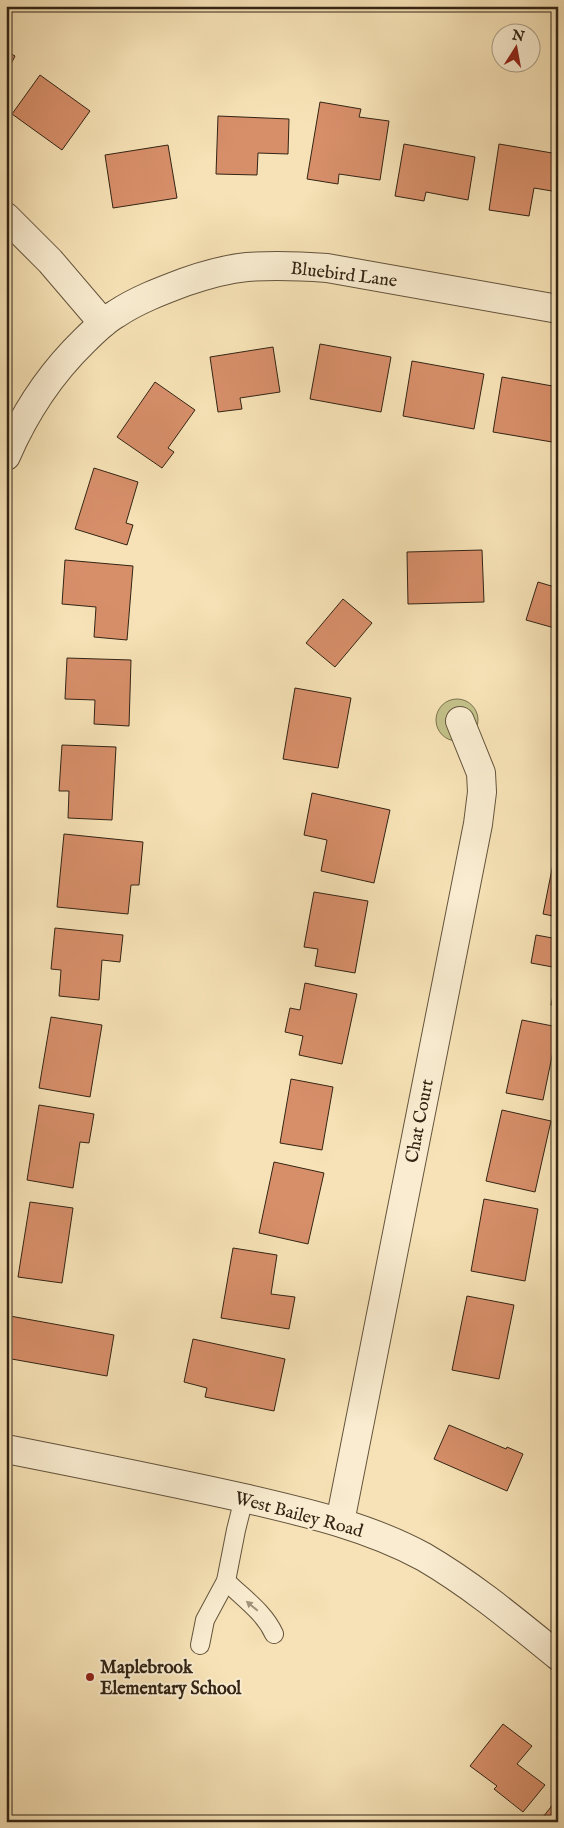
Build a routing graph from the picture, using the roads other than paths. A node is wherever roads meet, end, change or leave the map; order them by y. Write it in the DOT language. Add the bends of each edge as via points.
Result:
graph roads {
  1 [pos="6,217"];
  2 [pos="558,309"];
  3 [pos="103,322"];
  4 [pos="6,456"];
  5 [pos="460,722"];
  6 [pos="6,1449"];
  7 [pos="244,1498"];
  8 [pos="340,1522"];
  9 [pos="226,1581"];
  10 [pos="274,1634"];
  11 [pos="200,1645"];
  12 [pos="558,1656"];
  1 -- 3 [label="street"];
  2 -- 3 [label="street, Bluebird Lane" via="327,268 273,266 208,274 152,294"];
  3 -- 4 [label="street, Bluebird Lane" via="64,361 31,406"];
  5 -- 8 [label="street, Chat Court" via="481,773 478,824"];
  6 -- 7 [label="street, West Bailey Road"];
  7 -- 8 [label="street, West Bailey Road"];
  7 -- 9 [label="lane"];
  8 -- 12 [label="street, West Bailey Road" via="423,1557 502,1610"];
  10 -- 9 [label="lane, one-way" via="262,1614"];
  9 -- 11 [label="lane" via="204,1620"];
}
